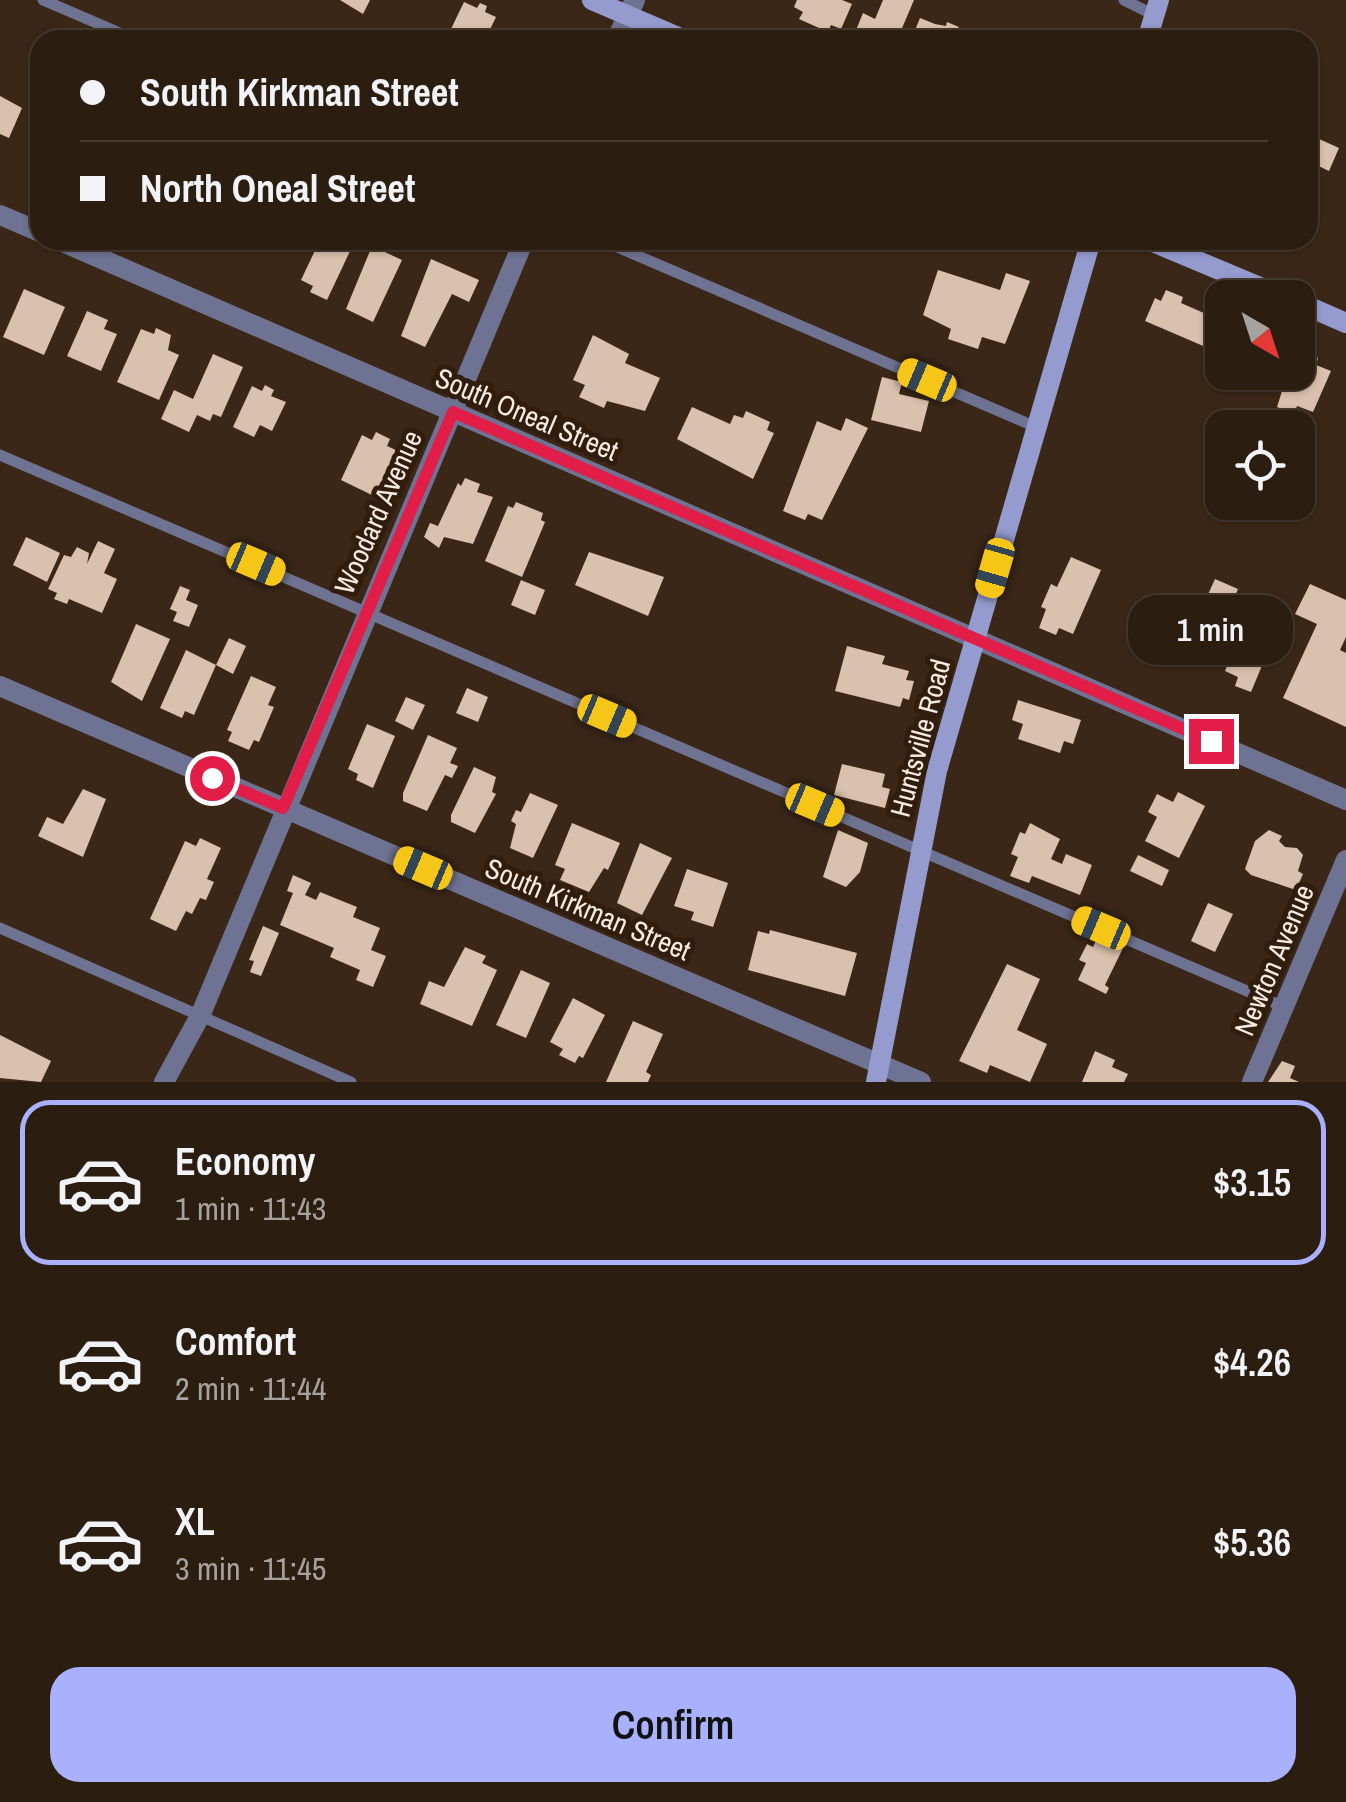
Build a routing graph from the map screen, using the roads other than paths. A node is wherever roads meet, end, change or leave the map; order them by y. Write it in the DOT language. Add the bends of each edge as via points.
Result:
graph roads {
  1 [pos="43,0"];
  2 [pos="592,0"];
  3 [pos="1124,0"];
  4 [pos="1156,7"];
  5 [pos="632,8"];
  6 [pos="113,30"];
  7 [pos="668,30"];
  8 [pos="0,215"];
  9 [pos="30,228"];
  10 [pos="81,250"];
  11 [pos="520,250"];
  12 [pos="623,250"];
  13 [pos="1088,250"];
  14 [pos="1172,250"];
  15 [pos="1243,280"];
  16 [pos="1315,309"];
  17 [pos="1346,322"];
  18 [pos="453,412"];
  19 [pos="1036,428"];
  20 [pos="0,455"];
  21 [pos="365,612"];
  22 [pos="974,638"];
  23 [pos="0,686"];
  24 [pos="1346,800"];
  25 [pos="283,808"];
  26 [pos="919,850"];
  27 [pos="1346,860"];
  28 [pos="0,928"];
  29 [pos="1284,1007"];
  30 [pos="200,1016"];
  31 [pos="877,1073"];
  32 [pos="164,1082"];
  33 [pos="351,1082"];
  34 [pos="920,1082"];
  35 [pos="1252,1082"];
  1 -- 6 [label="lane"];
  2 -- 5 [label="main road"];
  3 -- 4 [label="lane"];
  5 -- 7 [label="main road"];
  8 -- 9 [label="street"];
  10 -- 18 [label="street, South Oneal Street"];
  11 -- 18 [label="street, Woodard Avenue"];
  12 -- 19 [label="lane"];
  13 -- 19 [label="main road, Huntsville Road"];
  14 -- 15 [label="main road"];
  16 -- 17 [label="main road"];
  18 -- 21 [label="street, Woodard Avenue"];
  18 -- 22 [label="street, South Oneal Street"];
  19 -- 22 [label="main road, Huntsville Road"];
  20 -- 21 [label="lane"];
  21 -- 25 [label="street, Woodard Avenue"];
  21 -- 26 [label="lane"];
  22 -- 24 [label="street, South Oneal Street"];
  22 -- 26 [label="main road, Huntsville Road"];
  23 -- 25 [label="street, South Kirkman Street"];
  25 -- 30 [label="street, Woodard Avenue"];
  25 -- 31 [label="street, South Kirkman Street"];
  26 -- 29 [label="lane"];
  26 -- 31 [label="main road, Huntsville Road"];
  27 -- 29 [label="street, Newton Avenue"];
  28 -- 30 [label="lane"];
  29 -- 35 [label="street, Newton Avenue"];
  30 -- 32 [label="street, Woodard Avenue"];
  30 -- 33 [label="lane"];
  31 -- 34 [label="street, South Kirkman Street"];
}
